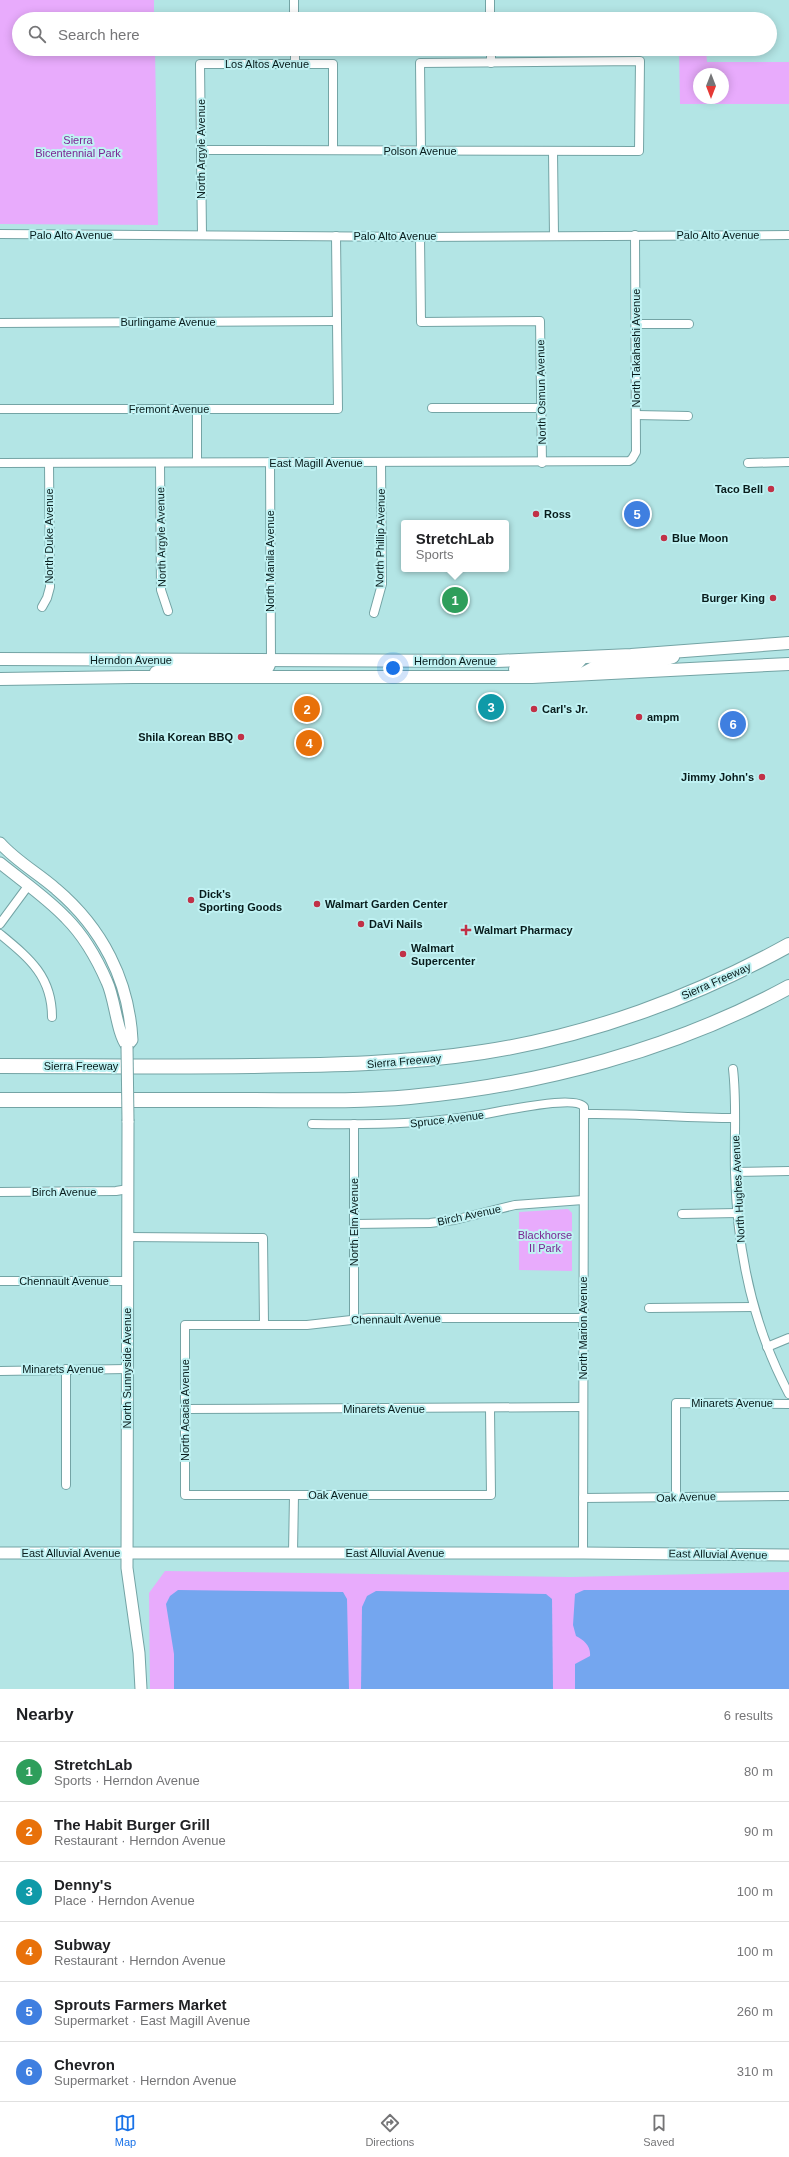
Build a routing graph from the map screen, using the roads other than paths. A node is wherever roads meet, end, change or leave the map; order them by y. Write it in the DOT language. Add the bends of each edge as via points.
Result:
graph roads {
  1 [pos="294,0"];
  2 [pos="490,0"];
  3 [pos="294,12"];
  4 [pos="490,12"];
  5 [pos="295,56"];
  6 [pos="491,56"];
  7 [pos="491,63"];
  8 [pos="200,64"];
  9 [pos="295,64"];
  10 [pos="202,150"];
  11 [pos="333,150"];
  12 [pos="421,151"];
  13 [pos="553,152"];
  14 [pos="0,234"];
  15 [pos="202,235"];
  16 [pos="636,235"];
  17 [pos="789,235"];
  18 [pos="336,236"];
  19 [pos="554,236"];
  20 [pos="420,237"];
  21 [pos="336,321"];
  22 [pos="0,323"];
  23 [pos="636,324"];
  24 [pos="689,324"];
  25 [pos="432,408"];
  26 [pos="541,408"];
  27 [pos="0,409"];
  28 [pos="197,409"];
  29 [pos="636,415"];
  30 [pos="688,416"];
  31 [pos="632,459"];
  32 [pos="197,462"];
  33 [pos="270,462"];
  34 [pos="789,462"];
  35 [pos="0,463"];
  36 [pos="49,463"];
  37 [pos="160,463"];
  38 [pos="381,463"];
  39 [pos="542,463"];
  40 [pos="748,463"];
  41 [pos="42,608"];
  42 [pos="168,611"];
  43 [pos="374,613"];
  44 [pos="789,643"];
  45 [pos="697,650"];
  46 [pos="582,658"];
  47 [pos="0,660"];
  48 [pos="271,660"];
  49 [pos="409,660"];
  50 [pos="789,664"];
  51 [pos="580,676"];
  52 [pos="133,677"];
  53 [pos="266,678"];
  54 [pos="476,678"];
  55 [pos="0,679"];
  56 [pos="0,843"];
  57 [pos="0,850"];
  58 [pos="17,860"];
  59 [pos="0,863"];
  60 [pos="28,886"];
  61 [pos="0,924"];
  62 [pos="76,930"];
  63 [pos="0,934"];
  64 [pos="789,945"];
  65 [pos="106,950"];
  66 [pos="789,987"];
  67 [pos="130,1011"];
  68 [pos="52,1017"];
  69 [pos="127,1046"];
  70 [pos="0,1066"];
  71 [pos="732,1069"];
  72 [pos="0,1100"];
  73 [pos="582,1104"];
  74 [pos="585,1114"];
  75 [pos="735,1118"];
  76 [pos="312,1124"];
  77 [pos="354,1124"];
  78 [pos="789,1171"];
  79 [pos="735,1172"];
  80 [pos="128,1189"];
  81 [pos="0,1192"];
  82 [pos="583,1200"];
  83 [pos="737,1213"];
  84 [pos="682,1214"];
  85 [pos="354,1224"];
  86 [pos="127,1237"];
  87 [pos="0,1281"];
  88 [pos="127,1281"];
  89 [pos="753,1307"];
  90 [pos="649,1308"];
  91 [pos="583,1318"];
  92 [pos="354,1319"];
  93 [pos="264,1324"];
  94 [pos="185,1325"];
  95 [pos="789,1338"];
  96 [pos="767,1347"];
  97 [pos="66,1369"];
  98 [pos="127,1369"];
  99 [pos="0,1370"];
  100 [pos="789,1394"];
  101 [pos="789,1404"];
  102 [pos="582,1407"];
  103 [pos="185,1409"];
  104 [pos="490,1409"];
  105 [pos="66,1485"];
  106 [pos="185,1495"];
  107 [pos="294,1495"];
  108 [pos="789,1496"];
  109 [pos="583,1498"];
  110 [pos="676,1498"];
  111 [pos="127,1553"];
  112 [pos="293,1553"];
  113 [pos="583,1553"];
  114 [pos="0,1554"];
  115 [pos="789,1555"];
  116 [pos="141,1689"];
  1 -- 3 [label="street"];
  2 -- 4 [label="street"];
  5 -- 9 [label="street"];
  6 -- 7 [label="street"];
  7 -- 12 [label="street" via="420,63"];
  7 -- 13 [label="street, Polson Avenue" via="640,61 639,151"];
  8 -- 9 [label="street, Los Altos Avenue"];
  8 -- 10 [label="street, North Argyle Avenue"];
  9 -- 11 [label="street, Los Altos Avenue" via="333,64"];
  10 -- 11 [label="street, Polson Avenue"];
  10 -- 15 [label="street, North Argyle Avenue"];
  11 -- 12 [label="street, Polson Avenue"];
  12 -- 13 [label="street, Polson Avenue"];
  13 -- 19 [label="street"];
  14 -- 15 [label="street, Palo Alto Avenue"];
  15 -- 18 [label="street, Palo Alto Avenue"];
  16 -- 17 [label="street, Palo Alto Avenue"];
  16 -- 19 [label="street, Palo Alto Avenue"];
  16 -- 23 [label="street, North Takahashi Avenue"];
  18 -- 20 [label="street, Palo Alto Avenue"];
  18 -- 21 [label="street"];
  19 -- 20 [label="street, Palo Alto Avenue"];
  20 -- 26 [label="street, North Osmun Avenue" via="420,322 540,321"];
  21 -- 22 [label="street, Burlingame Avenue"];
  21 -- 28 [label="street, Fremont Avenue" via="338,409"];
  23 -- 24 [label="street"];
  23 -- 29 [label="street, North Takahashi Avenue"];
  25 -- 26 [label="street"];
  26 -- 39 [label="street, North Osmun Avenue"];
  27 -- 28 [label="street, Fremont Avenue"];
  28 -- 32 [label="street"];
  29 -- 30 [label="street"];
  29 -- 31 [label="street, North Takahashi Avenue" via="636,452"];
  31 -- 39 [label="street, East Magill Avenue" via="624,462"];
  32 -- 33 [label="street, East Magill Avenue"];
  32 -- 37 [label="street, East Magill Avenue"];
  33 -- 38 [label="street, East Magill Avenue"];
  33 -- 48 [label="street, North Manila Avenue"];
  34 -- 40 [label="street"];
  35 -- 36 [label="street, East Magill Avenue"];
  36 -- 37 [label="street, East Magill Avenue"];
  36 -- 41 [label="street, North Duke Avenue" via="50,587"];
  37 -- 42 [label="street, North Argyle Avenue" via="161,590"];
  38 -- 39 [label="street, East Magill Avenue"];
  38 -- 43 [label="street, North Phillip Avenue" via="382,584"];
  44 -- 45 [label="main road, Herndon Avenue"];
  45 -- 46 [label="main road, Herndon Avenue"];
  45 -- 51 [label="main road" via="653,663 595,666"];
  46 -- 49 [label="main road, Herndon Avenue"];
  46 -- 54 [label="main road" via="574,667 508,669"];
  47 -- 48 [label="main road, Herndon Avenue"];
  48 -- 49 [label="main road, Herndon Avenue"];
  48 -- 52 [label="main road" via="264,669 170,669"];
  49 -- 53 [label="main road" via="374,668 281,668 273,670"];
  50 -- 51 [label="main road, Herndon Avenue"];
  51 -- 54 [label="main road, Herndon Avenue"];
  52 -- 53 [label="main road, Herndon Avenue"];
  52 -- 55 [label="main road, Herndon Avenue"];
  53 -- 54 [label="main road, Herndon Avenue"];
  56 -- 58 [label="main road, North Sunnyside Avenue"];
  57 -- 58 [label="main road"];
  58 -- 65 [label="main road, North Sunnyside Avenue" via="64,896 87,922"];
  59 -- 60 [label="main road, North Sunnyside Avenue"];
  60 -- 61 [label="street"];
  60 -- 62 [label="main road, North Sunnyside Avenue" via="53,906"];
  60 -- 65 [label="main road" via="37,884 49,892"];
  62 -- 67 [label="main road" via="99,951 122,1005"];
  62 -- 69 [label="main road, North Sunnyside Avenue" via="98,963 108,984 117,1011 122,1040"];
  63 -- 68 [label="street" via="31,960 44,980 50,993"];
  64 -- 70 [label="highway, Sierra Freeway" via="682,996 618,1019 528,1044 485,1052 358,1065"];
  65 -- 67 [label="main road, North Sunnyside Avenue" via="122,983"];
  66 -- 72 [label="highway" via="770,998 686,1034 633,1052 533,1079 468,1090 349,1100"];
  67 -- 69 [label="main road, North Sunnyside Avenue" via="132,1040"];
  69 -- 80 [label="main road, North Sunnyside Avenue, bridge"];
  71 -- 75 [label="street, North Hughes Avenue"];
  73 -- 74 [label="street, North Marion Avenue"];
  73 -- 77 [label="street, Spruce Avenue" via="548,1104 419,1123"];
  74 -- 75 [label="street"];
  74 -- 82 [label="street, North Marion Avenue"];
  75 -- 79 [label="street, North Hughes Avenue"];
  76 -- 77 [label="street, Spruce Avenue"];
  77 -- 85 [label="street, North Elm Avenue"];
  78 -- 79 [label="street"];
  79 -- 83 [label="street, North Hughes Avenue"];
  80 -- 81 [label="street, Birch Avenue" via="116,1192"];
  80 -- 86 [label="main road, North Sunnyside Avenue"];
  82 -- 85 [label="street, Birch Avenue" via="515,1205 454,1220 430,1223"];
  82 -- 91 [label="street, North Marion Avenue"];
  83 -- 84 [label="street"];
  83 -- 89 [label="street, North Hughes Avenue" via="740,1245"];
  85 -- 92 [label="street, North Elm Avenue"];
  86 -- 88 [label="main road, North Sunnyside Avenue"];
  86 -- 93 [label="street" via="263,1238"];
  87 -- 88 [label="street, Chennault Avenue"];
  88 -- 98 [label="main road, North Sunnyside Avenue"];
  89 -- 90 [label="street"];
  89 -- 96 [label="street, North Hughes Avenue"];
  91 -- 92 [label="street, Chennault Avenue"];
  91 -- 102 [label="street, North Marion Avenue"];
  92 -- 93 [label="street, Chennault Avenue" via="307,1324"];
  93 -- 94 [label="street, Chennault Avenue"];
  94 -- 103 [label="street, North Acacia Avenue"];
  95 -- 96 [label="street"];
  96 -- 100 [label="street, North Hughes Avenue"];
  97 -- 98 [label="street, Minarets Avenue"];
  97 -- 99 [label="street, Minarets Avenue"];
  97 -- 105 [label="street"];
  98 -- 111 [label="main road, North Sunnyside Avenue"];
  101 -- 110 [label="street, Minarets Avenue" via="676,1403"];
  102 -- 104 [label="street, Minarets Avenue"];
  102 -- 109 [label="street, North Marion Avenue"];
  103 -- 104 [label="street, Minarets Avenue"];
  103 -- 106 [label="street, North Acacia Avenue"];
  104 -- 107 [label="street, Oak Avenue" via="491,1495"];
  106 -- 107 [label="street, Oak Avenue"];
  107 -- 112 [label="street"];
  108 -- 110 [label="street, Oak Avenue"];
  109 -- 110 [label="street, Oak Avenue"];
  109 -- 113 [label="street, North Marion Avenue"];
  111 -- 112 [label="main road, East Alluvial Avenue"];
  111 -- 114 [label="main road, East Alluvial Avenue"];
  111 -- 116 [label="main road, North Sunnyside Avenue"];
  112 -- 113 [label="main road, East Alluvial Avenue"];
  113 -- 115 [label="main road, East Alluvial Avenue"];
}
